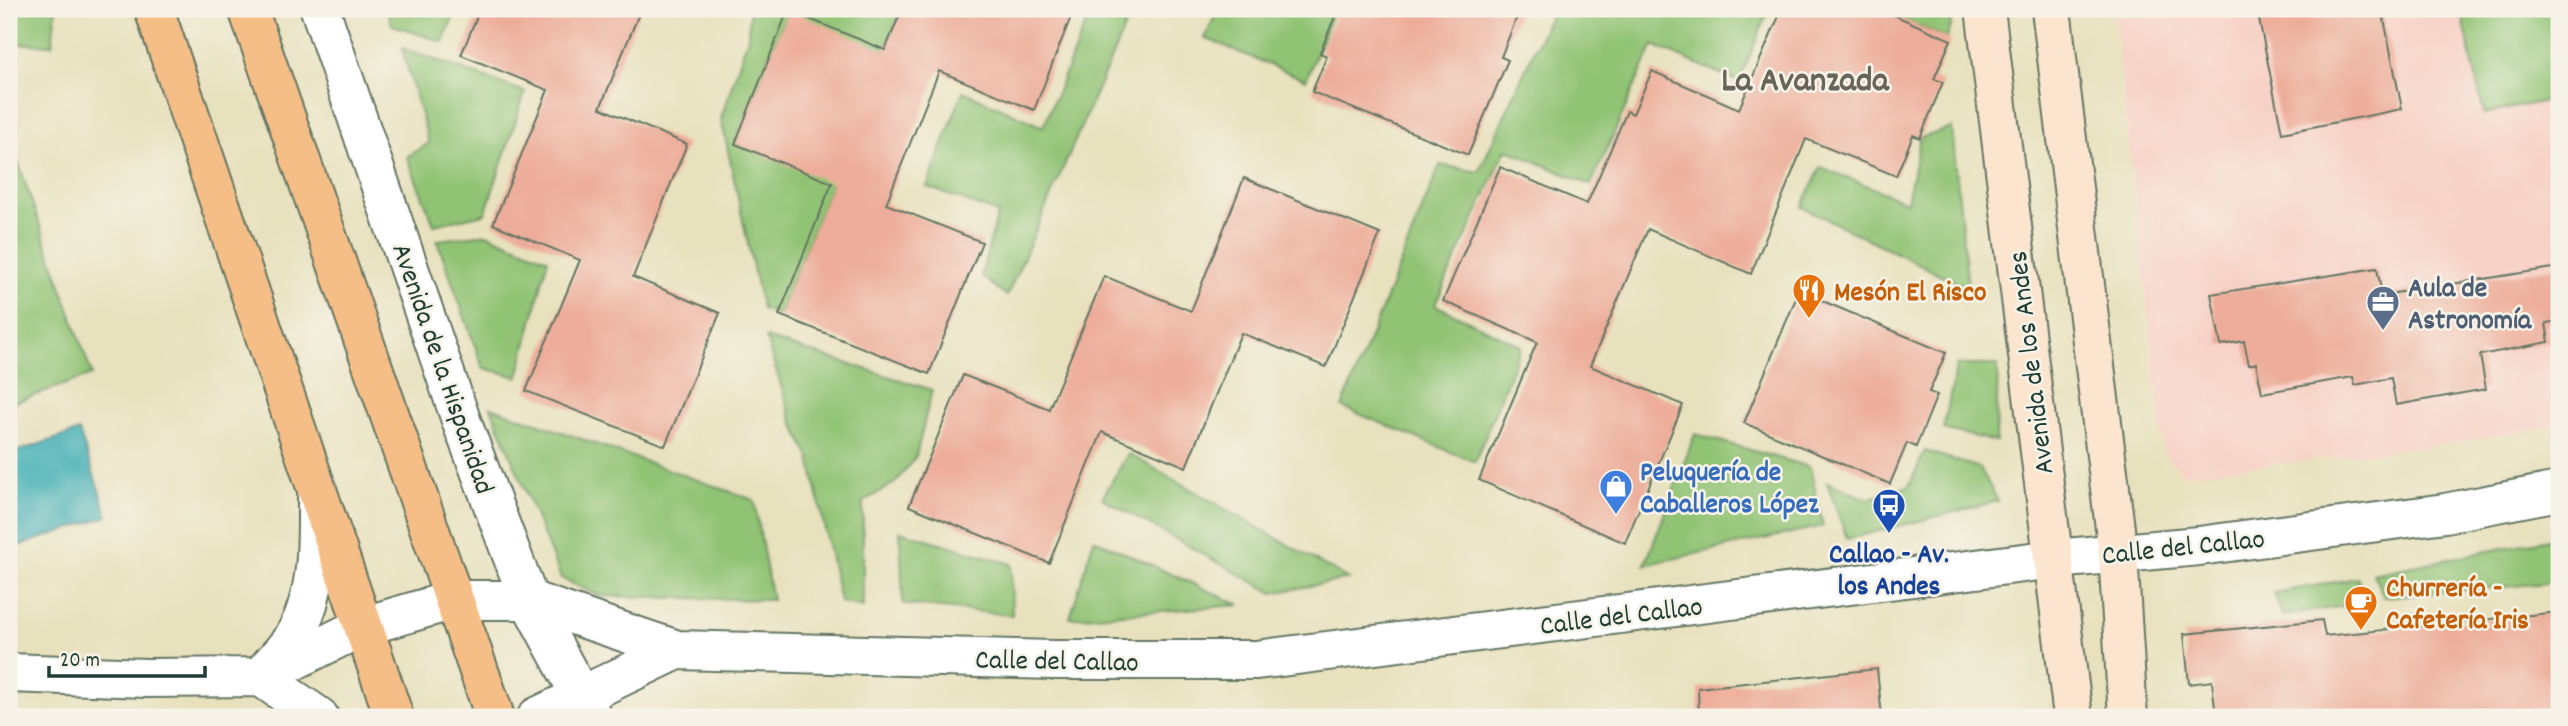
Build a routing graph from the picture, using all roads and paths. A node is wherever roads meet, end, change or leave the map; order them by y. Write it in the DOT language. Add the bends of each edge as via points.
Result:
graph roads {
  1 [pos="154,9"];
  2 [pos="247,9"];
  3 [pos="320,9"];
  4 [pos="1985,9"];
  5 [pos="2051,9"];
  6 [pos="2559,491"];
  7 [pos="317,495"];
  8 [pos="2118,553"];
  9 [pos="2055,559"];
  10 [pos="453,600"];
  11 [pos="529,600"];
  12 [pos="361,626"];
  13 [pos="677,650"];
  14 [pos="9,673"];
  15 [pos="261,677"];
  16 [pos="587,708"];
  17 [pos="318,717"];
  18 [pos="394,717"];
  19 [pos="495,717"];
  20 [pos="537,717"];
  21 [pos="2073,717"];
  22 [pos="2128,717"];
  1 -- 7 [label="main road"];
  2 -- 10 [label="main road"];
  3 -- 11 [label="street, Avenida de la Hispanidad" via="462,423"];
  4 -- 9 [label="main road, Avenida de los Andes"];
  5 -- 8 [label="main road"];
  6 -- 8 [label="street, Calle del Callao" via="2431,515"];
  7 -- 12 [label="main road"];
  7 -- 15 [label="street" via="317,569 297,632"];
  8 -- 9 [label="street, Calle del Callao"];
  8 -- 22 [label="main road"];
  9 -- 13 [label="street, Calle del Callao" via="1256,660"];
  9 -- 21 [label="main road, Avenida de los Andes"];
  10 -- 11 [label="street, Calle del Callao"];
  10 -- 12 [label="street, Calle del Callao"];
  10 -- 19 [label="main road"];
  11 -- 13 [label="street, Calle del Callao"];
  11 -- 16 [label="street, Avenida de la Hispanidad"];
  12 -- 15 [label="street, Calle del Callao"];
  12 -- 18 [label="main road"];
  13 -- 16 [label="street, Calle del Callao"];
  14 -- 15 [label="street, Calle del Callao"];
  15 -- 17 [label="street"];
  16 -- 20 [label="street, Calle del Callao"];
}
